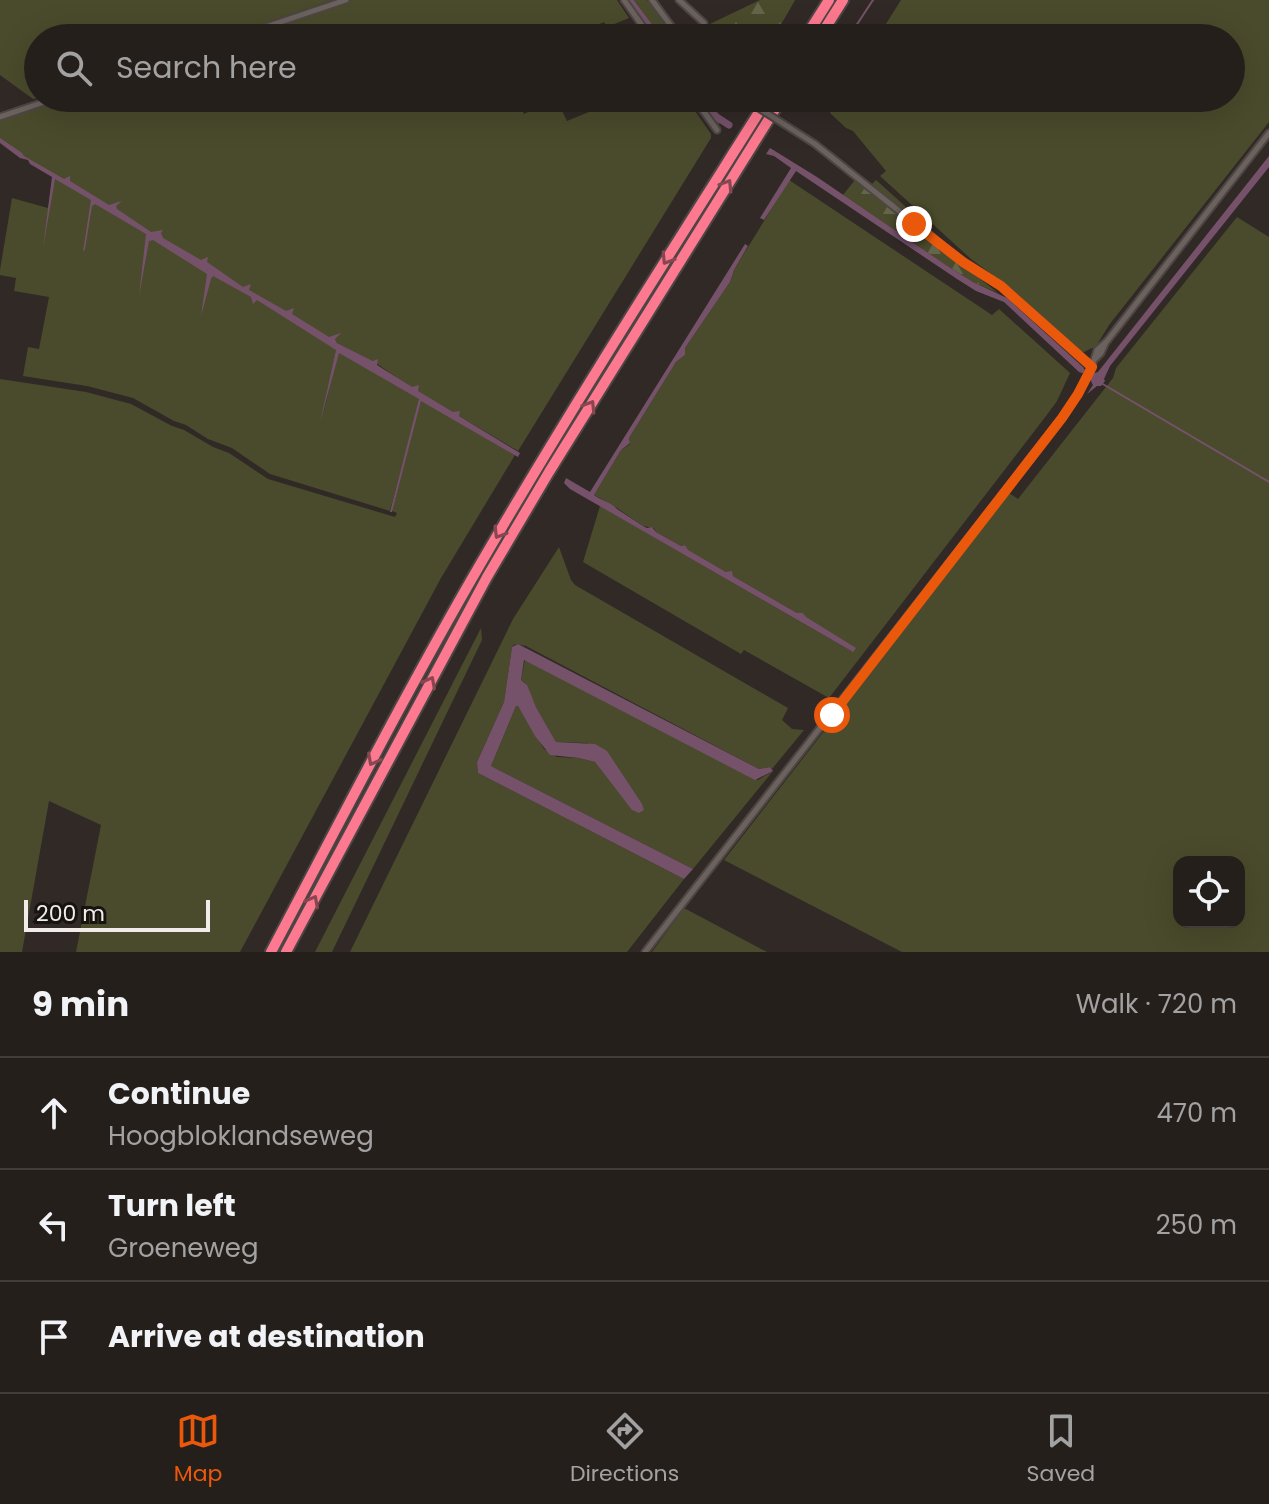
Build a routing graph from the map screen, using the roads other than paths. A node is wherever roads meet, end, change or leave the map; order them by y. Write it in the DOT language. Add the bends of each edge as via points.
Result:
graph roads {
  1 [pos="346,0"];
  2 [pos="624,0"];
  3 [pos="652,0"];
  4 [pos="679,0"];
  5 [pos="829,0"];
  6 [pos="843,0"];
  7 [pos="704,23"];
  8 [pos="275,24"];
  9 [pos="641,24"];
  10 [pos="670,24"];
  11 [pos="814,24"];
  12 [pos="828,24"];
  13 [pos="24,109"];
  14 [pos="704,112"];
  15 [pos="759,112"];
  16 [pos="765,112"];
  17 [pos="773,112"];
  18 [pos="0,117"];
  19 [pos="717,130"];
  20 [pos="1269,133"];
  21 [pos="1077,353"];
  22 [pos="1095,359"];
  23 [pos="1091,369"];
  24 [pos="271,952"];
  25 [pos="286,952"];
  26 [pos="645,952"];
  1 -- 8 [label="street"];
  2 -- 9 [label="street"];
  3 -- 10 [label="street"];
  4 -- 7 [label="street"];
  5 -- 11 [label="highway"];
  6 -- 12 [label="highway"];
  13 -- 18 [label="street"];
  14 -- 19 [label="street"];
  15 -- 24 [label="highway, one-way" via="480,564"];
  16 -- 21 [label="street, bridge" via="1001,286"];
  25 -- 17 [label="highway, one-way" via="487,577"];
  20 -- 22 [label="street"];
  21 -- 22 [label="street"];
  21 -- 23 [label="street"];
  22 -- 23 [label="street"];
  23 -- 26 [label="street" via="1062,418"];
}
